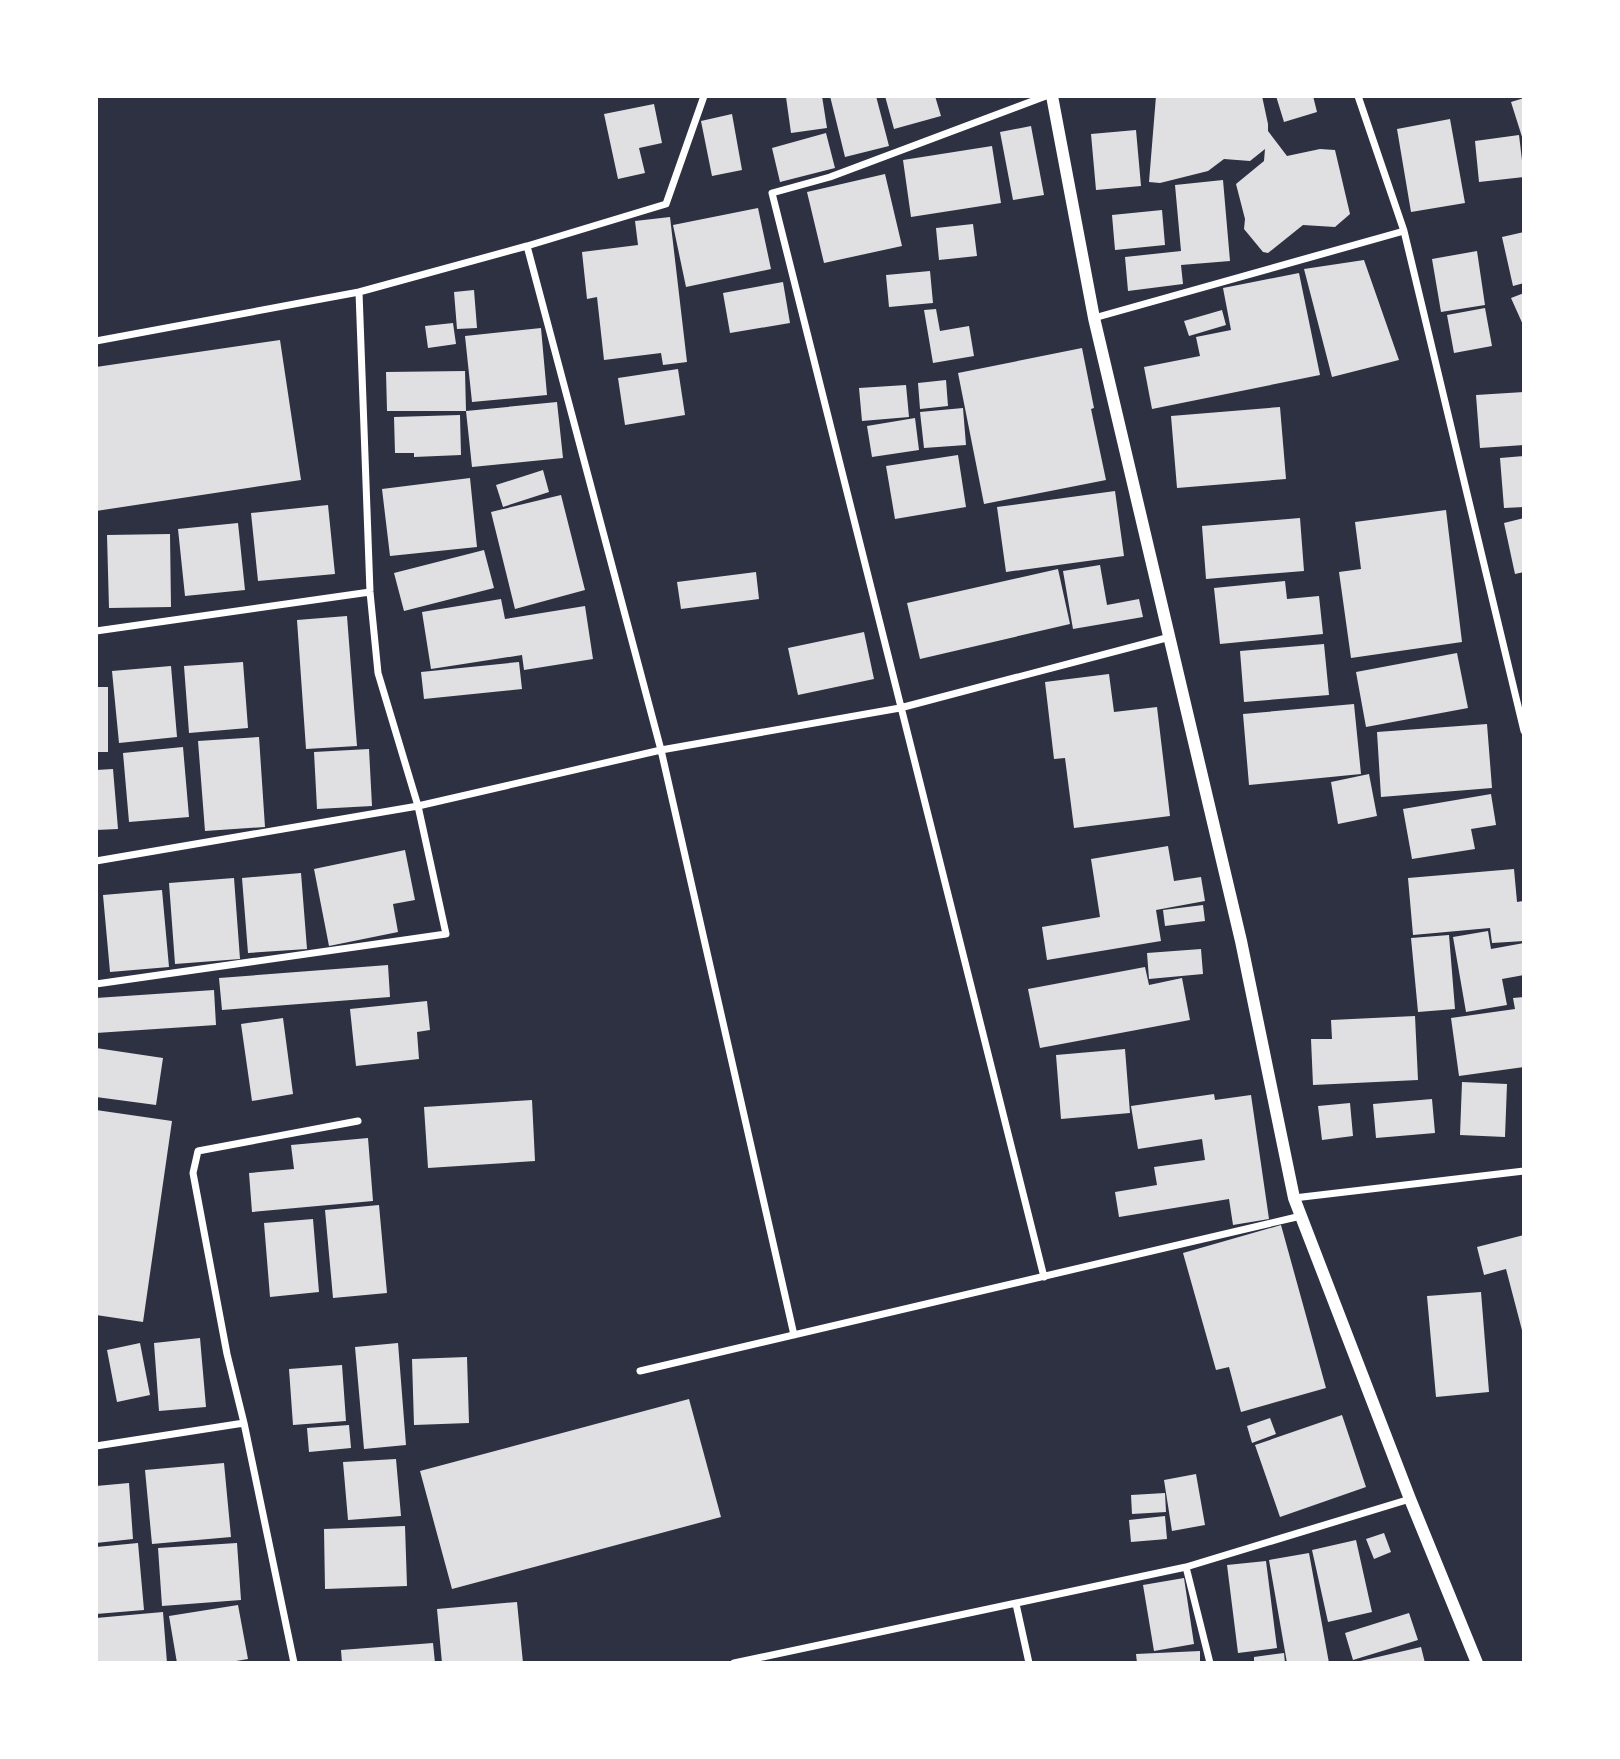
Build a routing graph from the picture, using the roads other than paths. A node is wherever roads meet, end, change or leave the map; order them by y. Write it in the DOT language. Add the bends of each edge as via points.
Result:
graph roads {
  1 [pos="704,96"];
  2 [pos="1046,96"];
  3 [pos="1052,96"];
  4 [pos="1358,96"];
  5 [pos="1404,231"];
  6 [pos="527,246"];
  7 [pos="359,292"];
  8 [pos="1094,318"];
  9 [pos="96,341"];
  10 [pos="370,592"];
  11 [pos="96,631"];
  12 [pos="1171,637"];
  13 [pos="900,708"];
  14 [pos="1524,731"];
  15 [pos="661,750"];
  16 [pos="418,806"];
  17 [pos="96,861"];
  18 [pos="96,984"];
  19 [pos="358,1121"];
  20 [pos="1524,1171"];
  21 [pos="1294,1198"];
  22 [pos="1301,1216"];
  23 [pos="1044,1277"];
  24 [pos="794,1335"];
  25 [pos="640,1371"];
  26 [pos="244,1423"];
  27 [pos="96,1446"];
  28 [pos="1410,1499"];
  29 [pos="1186,1567"];
  30 [pos="1016,1604"];
  31 [pos="294,1663"];
  32 [pos="734,1663"];
  33 [pos="1029,1663"];
  34 [pos="1210,1663"];
  35 [pos="1477,1663"];
  1 -- 6 [label="street" via="666,204"];
  2 -- 13 [label="street" via="830,177 772,193"];
  3 -- 8 [label="street"];
  4 -- 5 [label="street"];
  5 -- 8 [label="street"];
  5 -- 14 [label="street"];
  6 -- 7 [label="street"];
  6 -- 15 [label="street"];
  7 -- 9 [label="street"];
  7 -- 10 [label="street"];
  8 -- 12 [label="street"];
  10 -- 11 [label="street"];
  10 -- 16 [label="street" via="378,673"];
  12 -- 13 [label="street"];
  12 -- 21 [label="street"];
  13 -- 15 [label="street"];
  13 -- 23 [label="street"];
  15 -- 16 [label="street"];
  15 -- 24 [label="street"];
  16 -- 17 [label="street"];
  16 -- 18 [label="street" via="446,934"];
  19 -- 26 [label="street" via="198,1151 193,1172"];
  20 -- 21 [label="street"];
  21 -- 22 [label="street"];
  22 -- 23 [label="street"];
  22 -- 28 [label="street"];
  23 -- 24 [label="street"];
  24 -- 25 [label="street"];
  26 -- 27 [label="street"];
  26 -- 31 [label="street"];
  28 -- 29 [label="street"];
  28 -- 35 [label="street"];
  29 -- 30 [label="street"];
  29 -- 34 [label="street"];
  30 -- 32 [label="street"];
  30 -- 33 [label="street"];
}
